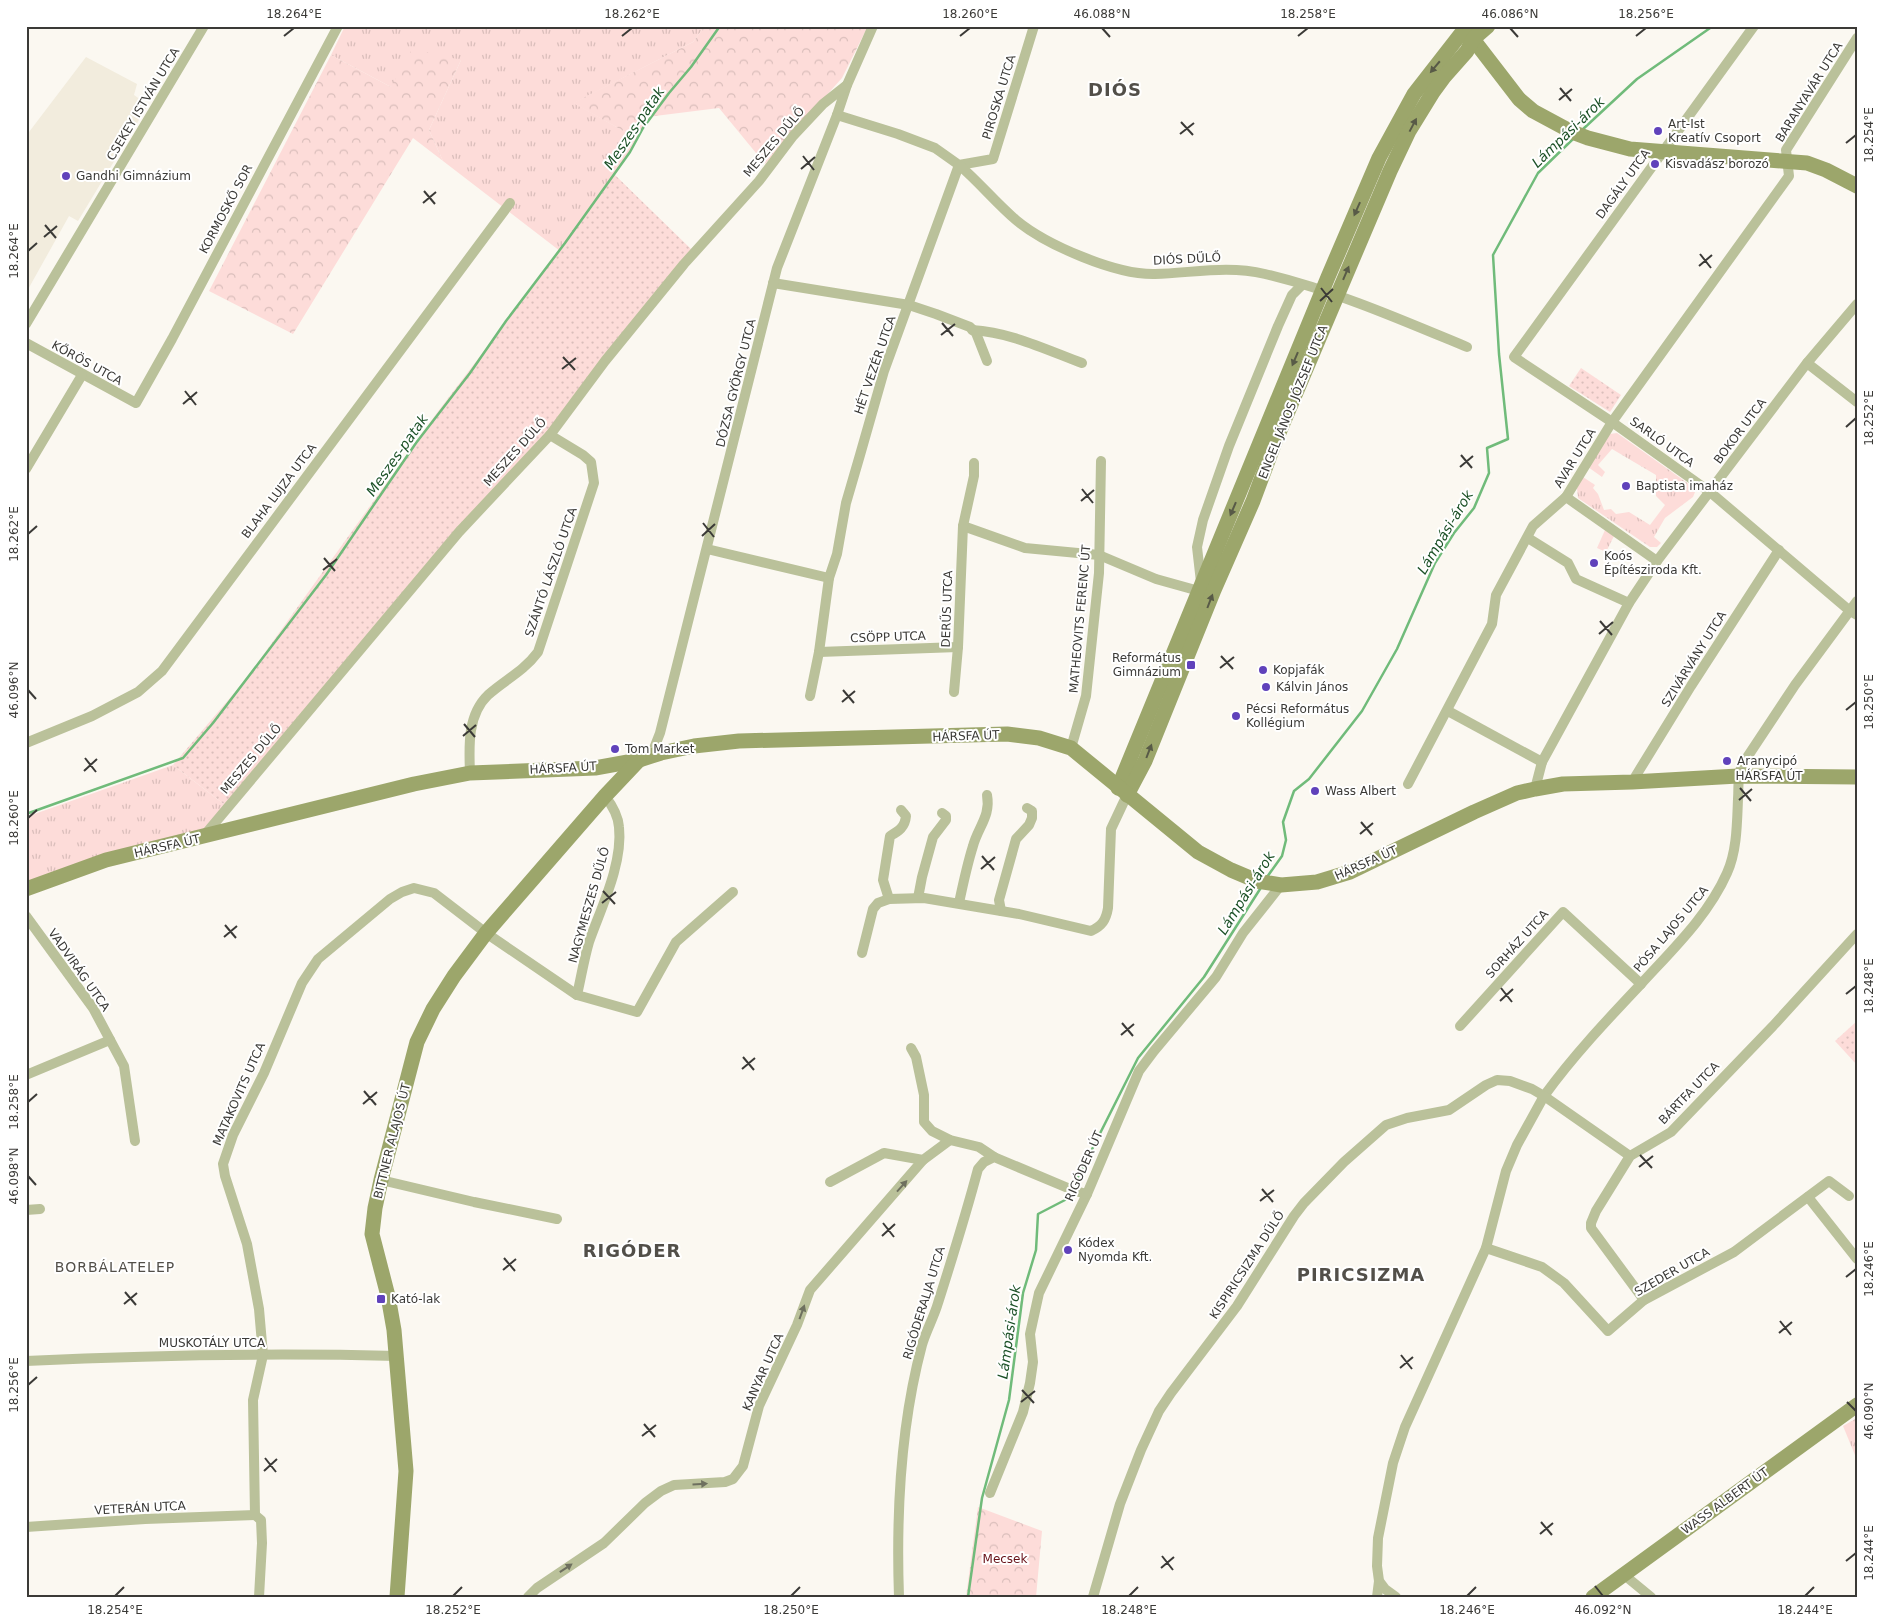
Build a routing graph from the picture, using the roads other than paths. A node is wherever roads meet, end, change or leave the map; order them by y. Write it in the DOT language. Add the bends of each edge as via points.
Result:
graph roads {
  1 [pos="204,26"];
  2 [pos="338,26"];
  3 [pos="873,26"];
  4 [pos="1034,26"];
  5 [pos="1488,26"];
  6 [pos="1754,26"];
  7 [pos="1467,30"];
  8 [pos="1857,38"];
  9 [pos="847,84"];
  10 [pos="837,115"];
  11 [pos="1663,151"];
  12 [pos="1786,161"];
  13 [pos="959,165"];
  14 [pos="1857,186"];
  15 [pos="510,203"];
  16 [pos="773,283"];
  17 [pos="1302,285"];
  18 [pos="1329,294"];
  19 [pos="909,304"];
  20 [pos="1857,304"];
  21 [pos="26,324"];
  22 [pos="972,330"];
  23 [pos="26,343"];
  24 [pos="1467,347"];
  25 [pos="1514,357"];
  26 [pos="987,361"];
  27 [pos="1082,363"];
  28 [pos="1807,363"];
  29 [pos="82,375"];
  30 [pos="1857,402"];
  31 [pos="136,403"];
  32 [pos="1612,422"];
  33 [pos="550,435"];
  34 [pos="1101,461"];
  35 [pos="974,463"];
  36 [pos="26,469"];
  37 [pos="1710,492"];
  38 [pos="1566,497"];
  39 [pos="963,526"];
  40 [pos="1528,538"];
  41 [pos="707,549"];
  42 [pos="1779,550"];
  43 [pos="1099,556"];
  44 [pos="1657,560"];
  45 [pos="829,578"];
  46 [pos="1200,587"];
  47 [pos="1857,602"];
  48 [pos="1629,603"];
  49 [pos="1853,613"];
  50 [pos="958,647"];
  51 [pos="819,652"];
  52 [pos="954,692"];
  53 [pos="810,696"];
  54 [pos="1448,711"];
  55 [pos="26,743"];
  56 [pos="1071,748"];
  57 [pos="645,758"];
  58 [pos="1542,762"];
  59 [pos="470,773"];
  60 [pos="1738,776"];
  61 [pos="1857,777"];
  62 [pos="1632,782"];
  63 [pos="1408,784"];
  64 [pos="1535,789"];
  65 [pos="1123,791"];
  66 [pos="986,795"];
  67 [pos="605,796"];
  68 [pos="1027,808"];
  69 [pos="901,810"];
  70 [pos="942,812"];
  71 [pos="202,837"];
  72 [pos="1277,884"];
  73 [pos="26,889"];
  74 [pos="733,892"];
  75 [pos="918,898"];
  76 [pos="889,899"];
  77 [pos="959,903"];
  78 [pos="1002,911"];
  79 [pos="26,916"];
  80 [pos="486,933"];
  81 [pos="1857,934"];
  82 [pos="862,953"];
  83 [pos="1641,984"];
  84 [pos="578,995"];
  85 [pos="1460,1026"];
  86 [pos="110,1040"];
  87 [pos="911,1048"];
  88 [pos="26,1075"];
  89 [pos="1544,1096"];
  90 [pos="950,1140"];
  91 [pos="135,1142"];
  92 [pos="1630,1156"];
  93 [pos="994,1157"];
  94 [pos="924,1160"];
  95 [pos="381,1180"];
  96 [pos="830,1182"];
  97 [pos="1087,1194"];
  98 [pos="1849,1196"];
  99 [pos="1808,1197"];
  100 [pos="40,1209"];
  101 [pos="26,1210"];
  102 [pos="557,1218"];
  103 [pos="1486,1248"];
  104 [pos="1857,1259"];
  105 [pos="1644,1300"];
  106 [pos="263,1355"];
  107 [pos="398,1356"];
  108 [pos="26,1361"];
  109 [pos="1857,1406"];
  110 [pos="990,1493"];
  111 [pos="254,1515"];
  112 [pos="26,1528"];
  113 [pos="1622,1574"];
  114 [pos="1379,1581"];
  115 [pos="259,1597"];
  116 [pos="397,1597"];
  117 [pos="528,1597"];
  118 [pos="899,1597"];
  119 [pos="1094,1597"];
  120 [pos="1377,1597"];
  121 [pos="1396,1597"];
  122 [pos="1593,1597"];
  123 [pos="1651,1597"];
  1 -- 21 [label="street, CSEKEY ISTVÁN UTCA"];
  2 -- 31 [label="street, KORMOSKŐ SOR"];
  3 -- 9 [label="street, DÓZSA GYÖRGY UTCA"];
  4 -- 13 [label="street, PIROSKA UTCA" via="994,159"];
  5 -- 7 [label="street, ENGEL JÁNOS JÓZSEF UTCA"];
  6 -- 11 [label="street, DAGÁLY UTCA"];
  7 -- 11 [label="street" via="1533,111 1588,138 1630,149"];
  7 -- 18 [label="street, ENGEL JÁNOS JÓZSEF UTCA" via="1429,74 1401,116 1376,166"];
  8 -- 12 [label="street, BARANYAVÁR UTCA" via="1786,150"];
  9 -- 10 [label="street, DÓZSA GYÖRGY UTCA"];
  9 -- 33 [label="street, MESZES DŰLŐ" via="793,136 759,181 684,264 604,361"];
  10 -- 13 [label="street" via="935,148"];
  10 -- 16 [label="street, DÓZSA GYÖRGY UTCA"];
  11 -- 12 [label="street"];
  11 -- 25 [label="street, DAGÁLY UTCA"];
  12 -- 14 [label="street" via="1807,163"];
  12 -- 32 [label="street, AVAR UTCA" via="1789,176"];
  13 -- 17 [label="street, DIÓS DŰLŐ" via="1016,220 1060,246 1107,265 1154,274 1220,268 1263,274"];
  13 -- 19 [label="street, HÉT VEZÉR UTCA"];
  15 -- 55 [label="street, BLAHA LUJZA UTCA" via="162,671 138,692 92,716"];
  16 -- 19 [label="street"];
  16 -- 41 [label="street, DÓZSA GYÖRGY UTCA"];
  17 -- 18 [label="street, DIÓS DŰLŐ"];
  17 -- 46 [label="street" via="1292,295 1278,326 1203,520 1197,547"];
  18 -- 24 [label="street, DIÓS DŰLŐ"];
  18 -- 46 [label="street, ENGEL JÁNOS JÓZSEF UTCA, one-way"];
  65 -- 18 [label="street, ENGEL JÁNOS JÓZSEF UTCA, one-way" via="1145,761 1253,501"];
  19 -- 22 [label="street"];
  19 -- 45 [label="street, HÉT VEZÉR UTCA" via="884,370 846,503"];
  20 -- 28 [label="street, BOKOR UTCA"];
  22 -- 26 [label="street" via="984,349"];
  22 -- 27 [label="street" via="1016,339"];
  23 -- 29 [label="street, KŐRÖS UTCA"];
  25 -- 32 [label="street, SARLÓ UTCA"];
  28 -- 30 [label="street"];
  28 -- 37 [label="street, BOKOR UTCA"];
  29 -- 31 [label="street, KŐRÖS UTCA"];
  29 -- 36 [label="street"];
  32 -- 37 [label="street, SARLÓ UTCA"];
  32 -- 38 [label="street, AVAR UTCA"];
  33 -- 59 [label="street, SZÁNTÓ LÁSZLÓ UTCA" via="591,462 594,483 538,652 480,704 468,747"];
  33 -- 71 [label="street, MESZES DŰLŐ" via="459,532"];
  34 -- 43 [label="street, MATHEOVITS FERENC ÚT"];
  35 -- 39 [label="street, DERŰS UTCA"];
  37 -- 42 [label="street, SARLÓ UTCA"];
  37 -- 44 [label="street, BOKOR UTCA"];
  38 -- 40 [label="street, AVAR UTCA" via="1533,526"];
  38 -- 44 [label="street"];
  39 -- 43 [label="street" via="1025,548"];
  39 -- 50 [label="street, DERŰS UTCA"];
  40 -- 48 [label="street" via="1568,564 1576,579"];
  40 -- 54 [label="street, AVAR UTCA" via="1496,595 1492,624"];
  41 -- 45 [label="street"];
  41 -- 57 [label="street, DÓZSA GYÖRGY UTCA" via="660,733"];
  42 -- 49 [label="street, SARLÓ UTCA"];
  42 -- 62 [label="street, SZIVÁRVÁNY UTCA"];
  43 -- 46 [label="street" via="1156,578"];
  43 -- 56 [label="street, MATHEOVITS FERENC ÚT" via="1086,696"];
  44 -- 48 [label="street, BOKOR UTCA"];
  45 -- 51 [label="street, HÉT VEZÉR UTCA"];
  46 -- 65 [label="street, ENGEL JÁNOS JÓZSEF UTCA"];
  47 -- 49 [label="street, PÓSA LAJOS UTCA"];
  48 -- 58 [label="street, BOKOR UTCA"];
  49 -- 60 [label="street, PÓSA LAJOS UTCA" via="1796,685 1742,765"];
  50 -- 51 [label="street, CSÖPP UTCA"];
  50 -- 52 [label="street, DERŰS UTCA"];
  51 -- 53 [label="street, HÉT VEZÉR UTCA"];
  54 -- 58 [label="street"];
  54 -- 63 [label="street, AVAR UTCA"];
  56 -- 57 [label="street, HÁRSFA ÚT" via="1039,738 998,735 739,741 694,746"];
  56 -- 65 [label="street, HÁRSFA ÚT"];
  57 -- 59 [label="street, HÁRSFA ÚT" via="595,768"];
  57 -- 67 [label="street, BITTNER ALAJOS ÚT"];
  58 -- 64 [label="street, BOKOR UTCA"];
  59 -- 71 [label="street, HÁRSFA ÚT"];
  60 -- 61 [label="street, HÁRSFA ÚT"];
  60 -- 62 [label="street, HÁRSFA ÚT"];
  60 -- 83 [label="street, PÓSA LAJOS UTCA" via="1735,844 1719,891"];
  62 -- 64 [label="street, HÁRSFA ÚT" via="1563,784"];
  64 -- 72 [label="street, HÁRSFA ÚT" via="1474,812 1350,872 1317,882"];
  65 -- 72 [label="street, HÁRSFA ÚT" via="1198,852 1257,881"];
  65 -- 78 [label="street" via="1111,829 1108,908 1106,919 1099,928 1091,931"];
  66 -- 77 [label="street" via="989,806 976,836"];
  67 -- 80 [label="street, BITTNER ALAJOS ÚT"];
  67 -- 84 [label="street, NAGYMESZES DŰLŐ" via="616,813 619,844 613,873 588,945"];
  68 -- 78 [label="street" via="1032,811 1032,818 1016,839 999,900"];
  69 -- 76 [label="street" via="906,816 905,822 890,836 883,870 882,880"];
  70 -- 75 [label="street" via="946,820 933,837"];
  71 -- 73 [label="street, HÁRSFA ÚT" via="106,860"];
  72 -- 97 [label="street, RIGÓDER ÚT" via="1216,977 1139,1071"];
  74 -- 84 [label="street" via="676,942 637,1012"];
  75 -- 76 [label="street"];
  75 -- 77 [label="street"];
  76 -- 82 [label="street" via="873,908"];
  77 -- 78 [label="street"];
  79 -- 86 [label="street, VADVIRÁG UTCA" via="93,1008"];
  80 -- 84 [label="street"];
  80 -- 95 [label="street, BITTNER ALAJOS ÚT" via="438,1000 417,1042"];
  80 -- 106 [label="street, MATAKOVITS UTCA" via="434,893 414,888 390,899 318,959 302,983 264,1073 232,1135 223,1164 247,1244 259,1309"];
  81 -- 92 [label="street, BÁRTFA UTCA" via="1670,1132"];
  83 -- 85 [label="street, SORHÁZ UTCA" via="1563,912"];
  83 -- 89 [label="street, PÓSA LAJOS UTCA" via="1564,1069"];
  86 -- 88 [label="street"];
  86 -- 91 [label="street, VADVIRÁG UTCA" via="124,1066"];
  87 -- 90 [label="street" via="924,1095 924,1122 932,1131"];
  89 -- 92 [label="street, KISPIRICSIZMA DŰLŐ"];
  89 -- 103 [label="street" via="1506,1171"];
  89 -- 119 [label="street, KISPIRICSIZMA DŰLŐ" via="1510,1081 1497,1080 1449,1110 1386,1125 1304,1203 1237,1306 1159,1411 1120,1504"];
  90 -- 93 [label="street" via="979,1147"];
  90 -- 94 [label="street, KANYAR UTCA"];
  92 -- 105 [label="street, BÁRTFA UTCA" via="1596,1210 1591,1228"];
  93 -- 97 [label="street"];
  93 -- 118 [label="street, RIGÓDERALJA UTCA" via="978,1169 938,1305 922,1344 899,1482"];
  94 -- 96 [label="street" via="884,1153"];
  117 -- 94 [label="street, KANYAR UTCA, one-way" via="604,1543 661,1491 674,1486 725,1482 733,1478 743,1466 759,1406 810,1290"];
  95 -- 102 [label="street"];
  95 -- 107 [label="street, BITTNER ALAJOS ÚT" via="372,1234 388,1296"];
  97 -- 110 [label="street, RIGÓDER ÚT" via="1039,1293 1030,1334 1033,1362 1028,1393"];
  98 -- 99 [label="street, SZEDER UTCA" via="1829,1181"];
  99 -- 104 [label="street"];
  99 -- 105 [label="street, SZEDER UTCA" via="1734,1252"];
  100 -- 101 [label="street"];
  103 -- 105 [label="street, SZEDER UTCA" via="1542,1267 1564,1283 1608,1331"];
  103 -- 114 [label="street" via="1405,1427 1393,1463 1378,1538"];
  106 -- 107 [label="street, MUSKOTÁLY UTCA"];
  106 -- 108 [label="street, MUSKOTÁLY UTCA"];
  106 -- 111 [label="street, MATAKOVITS UTCA" via="253,1400"];
  107 -- 116 [label="street, BITTNER ALAJOS ÚT" via="406,1471"];
  109 -- 113 [label="street, WASS ALBERT ÚT"];
  111 -- 112 [label="street, VETERÁN UTCA"];
  111 -- 115 [label="street, MATAKOVITS UTCA" via="261,1520"];
  113 -- 122 [label="street, WASS ALBERT ÚT"];
  113 -- 123 [label="street"];
  114 -- 120 [label="street"];
  114 -- 121 [label="street"];
}
